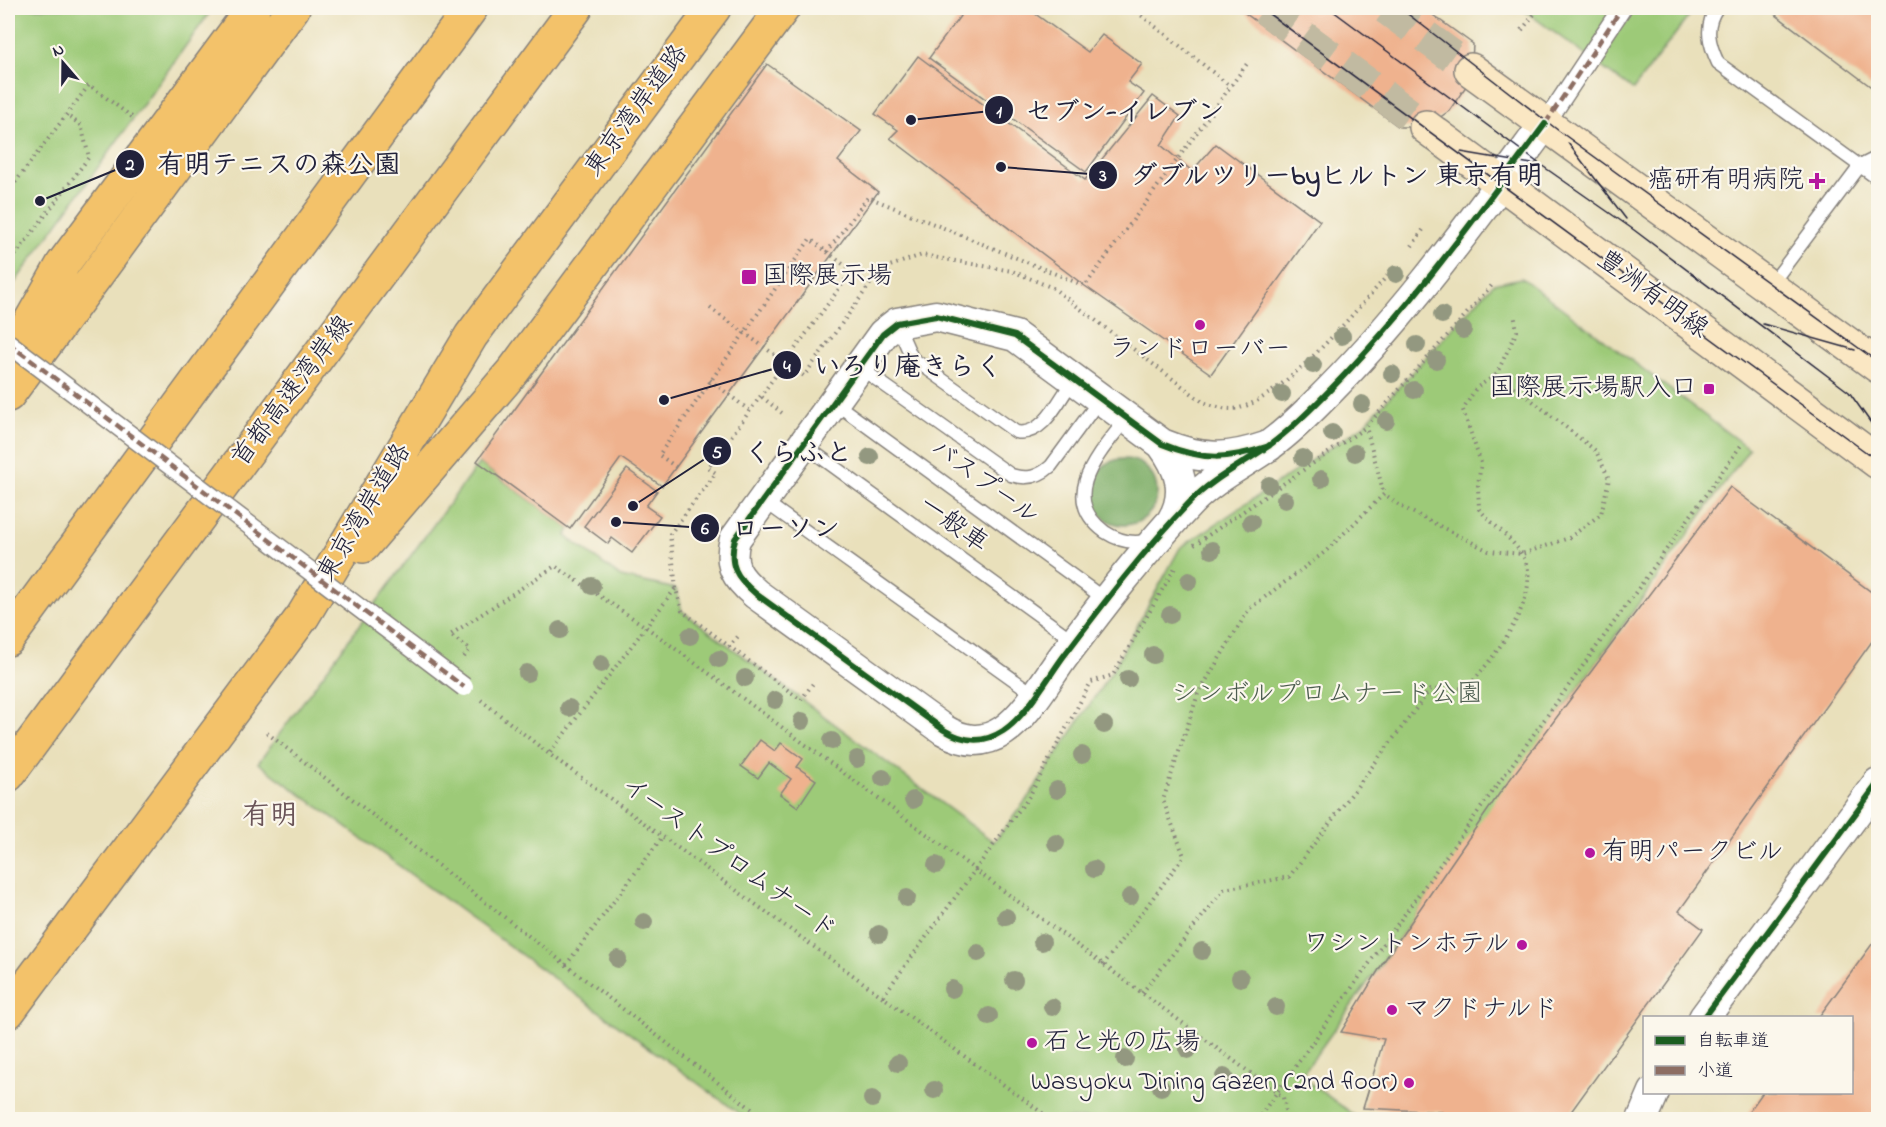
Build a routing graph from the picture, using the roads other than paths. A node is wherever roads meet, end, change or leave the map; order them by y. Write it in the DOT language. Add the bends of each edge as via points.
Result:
graph roads {
  1 [pos="253,8"];
  2 [pos="293,8"];
  3 [pos="471,8"];
  4 [pos="576,8"];
  5 [pos="593,8"];
  6 [pos="714,8"];
  7 [pos="783,8"];
  8 [pos="1622,8"];
  9 [pos="1717,8"];
  10 [pos="1471,70"];
  11 [pos="1545,124"];
  12 [pos="1426,127"];
  13 [pos="1878,157"];
  14 [pos="1860,166"];
  15 [pos="1878,179"];
  16 [pos="1501,183"];
  17 [pos="375,282"];
  18 [pos="1770,287"];
  19 [pos="897,323"];
  20 [pos="8,343"];
  21 [pos="8,361"];
  22 [pos="1878,366"];
  23 [pos="859,368"];
  24 [pos="1075,378"];
  25 [pos="8,395"];
  26 [pos="1101,398"];
  27 [pos="835,403"];
  28 [pos="1128,418"];
  29 [pos="804,444"];
  30 [pos="1162,444"];
  31 [pos="1269,446"];
  32 [pos="1878,462"];
  33 [pos="763,500"];
  34 [pos="1176,540"];
  35 [pos="1106,600"];
  36 [pos="303,616"];
  37 [pos="8,639"];
  38 [pos="1075,642"];
  39 [pos="464,687"];
  40 [pos="1035,694"];
  41 [pos="8,774"];
  42 [pos="1878,783"];
  43 [pos="8,1012"];
  44 [pos="1705,1016"];
  45 [pos="1653,1094"];
  46 [pos="1642,1119"];
  1 -- 21 [label="highway" via="146,126"];
  2 -- 25 [label="highway"];
  3 -- 37 [label="highway"];
  4 -- 17 [label="highway, 首都高速湾岸線"];
  5 -- 17 [label="highway"];
  6 -- 36 [label="highway, 東京湾岸道路" via="471,336"];
  7 -- 36 [label="highway" via="514,370"];
  8 -- 11 [label="street"];
  9 -- 14 [label="lane" via="1710,17 1709,44 1718,63"];
  10 -- 11 [label="main road"];
  11 -- 16 [label="street"];
  11 -- 18 [label="main road"];
  12 -- 16 [label="main road, 豊洲有明線"];
  13 -- 14 [label="lane"];
  14 -- 15 [label="lane"];
  14 -- 18 [label="lane"];
  16 -- 31 [label="street" via="1408,305 1314,406"];
  16 -- 32 [label="main road, 豊洲有明線"];
  17 -- 41 [label="highway, 首都高速湾岸線"];
  18 -- 22 [label="main road"];
  19 -- 23 [label="street" via="883,334"];
  19 -- 24 [label="street" via="936,316 1015,336"];
  19 -- 24 [label="lane" via="912,358 1016,432 1027,434 1038,429"];
  20 -- 39 [label="street, bridge"];
  23 -- 26 [label="lane" via="1020,478 1043,473 1051,466"];
  23 -- 27 [label="street"];
  24 -- 26 [label="street"];
  26 -- 28 [label="street"];
  27 -- 29 [label="street"];
  27 -- 35 [label="lane, バスプール"];
  28 -- 30 [label="street"];
  28 -- 34 [label="lane" via="1096,459 1084,482 1087,509 1095,522 1121,540"];
  29 -- 33 [label="street"];
  29 -- 38 [label="lane, 一般車"];
  30 -- 31 [label="street" via="1212,458 1239,456"];
  30 -- 34 [label="street" via="1181,479"];
  31 -- 34 [label="street" via="1212,482 1191,501"];
  33 -- 40 [label="lane"];
  33 -- 40 [label="street" via="735,539 730,557 745,585 935,723 968,740 992,737 1005,730"];
  34 -- 35 [label="street"];
  35 -- 38 [label="street"];
  36 -- 43 [label="highway, 東京湾岸道路"];
  38 -- 40 [label="street"];
  42 -- 44 [label="street"];
  45 -- 46 [label="street"];
}
